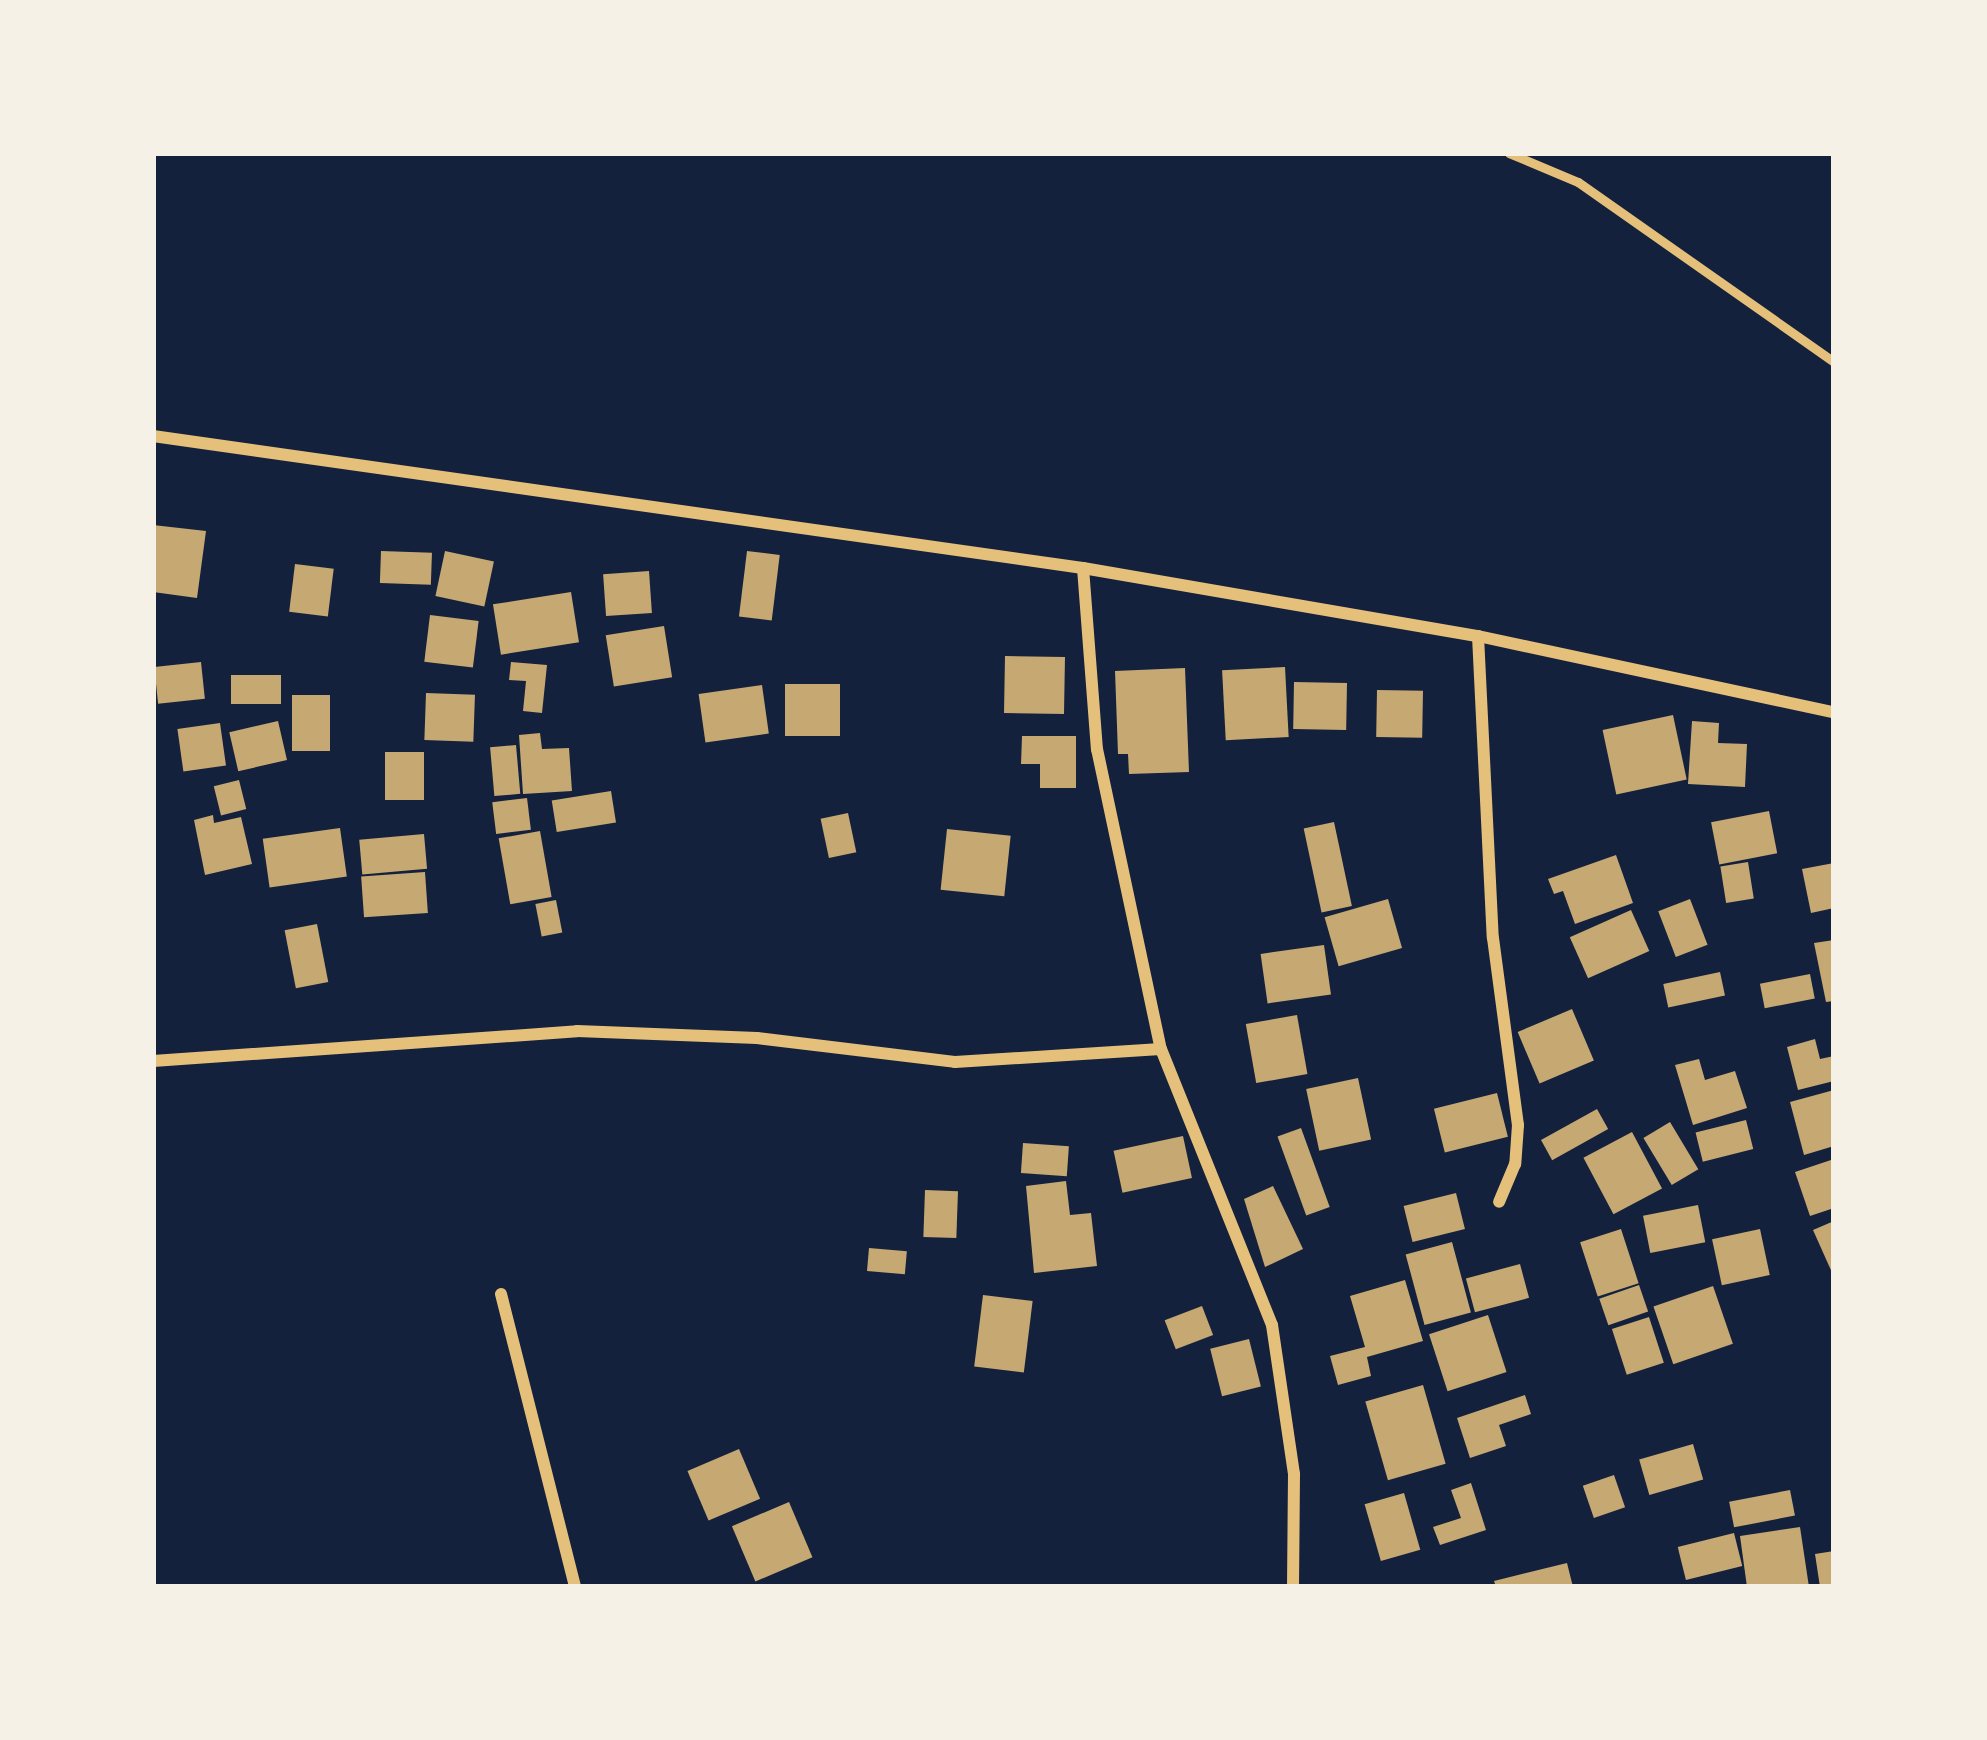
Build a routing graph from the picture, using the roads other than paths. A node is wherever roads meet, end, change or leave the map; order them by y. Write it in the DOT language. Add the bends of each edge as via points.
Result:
graph roads {
  1 [pos="1509,153"];
  2 [pos="1834,362"];
  3 [pos="153,436"];
  4 [pos="1083,568"];
  5 [pos="1478,636"];
  6 [pos="1834,712"];
  7 [pos="1161,1049"];
  8 [pos="153,1061"];
  9 [pos="1498,1202"];
  10 [pos="501,1294"];
  11 [pos="575,1587"];
  12 [pos="1293,1587"];
  1 -- 2 [label="lane" via="1578,182"];
  3 -- 4 [label="street"];
  4 -- 5 [label="street"];
  4 -- 7 [label="street" via="1097,749"];
  5 -- 6 [label="street"];
  5 -- 9 [label="street" via="1492,938 1518,1125 1515,1164"];
  7 -- 8 [label="street" via="956,1062 758,1037 577,1031"];
  7 -- 12 [label="street" via="1272,1325 1294,1474"];
  10 -- 11 [label="street"];
}
